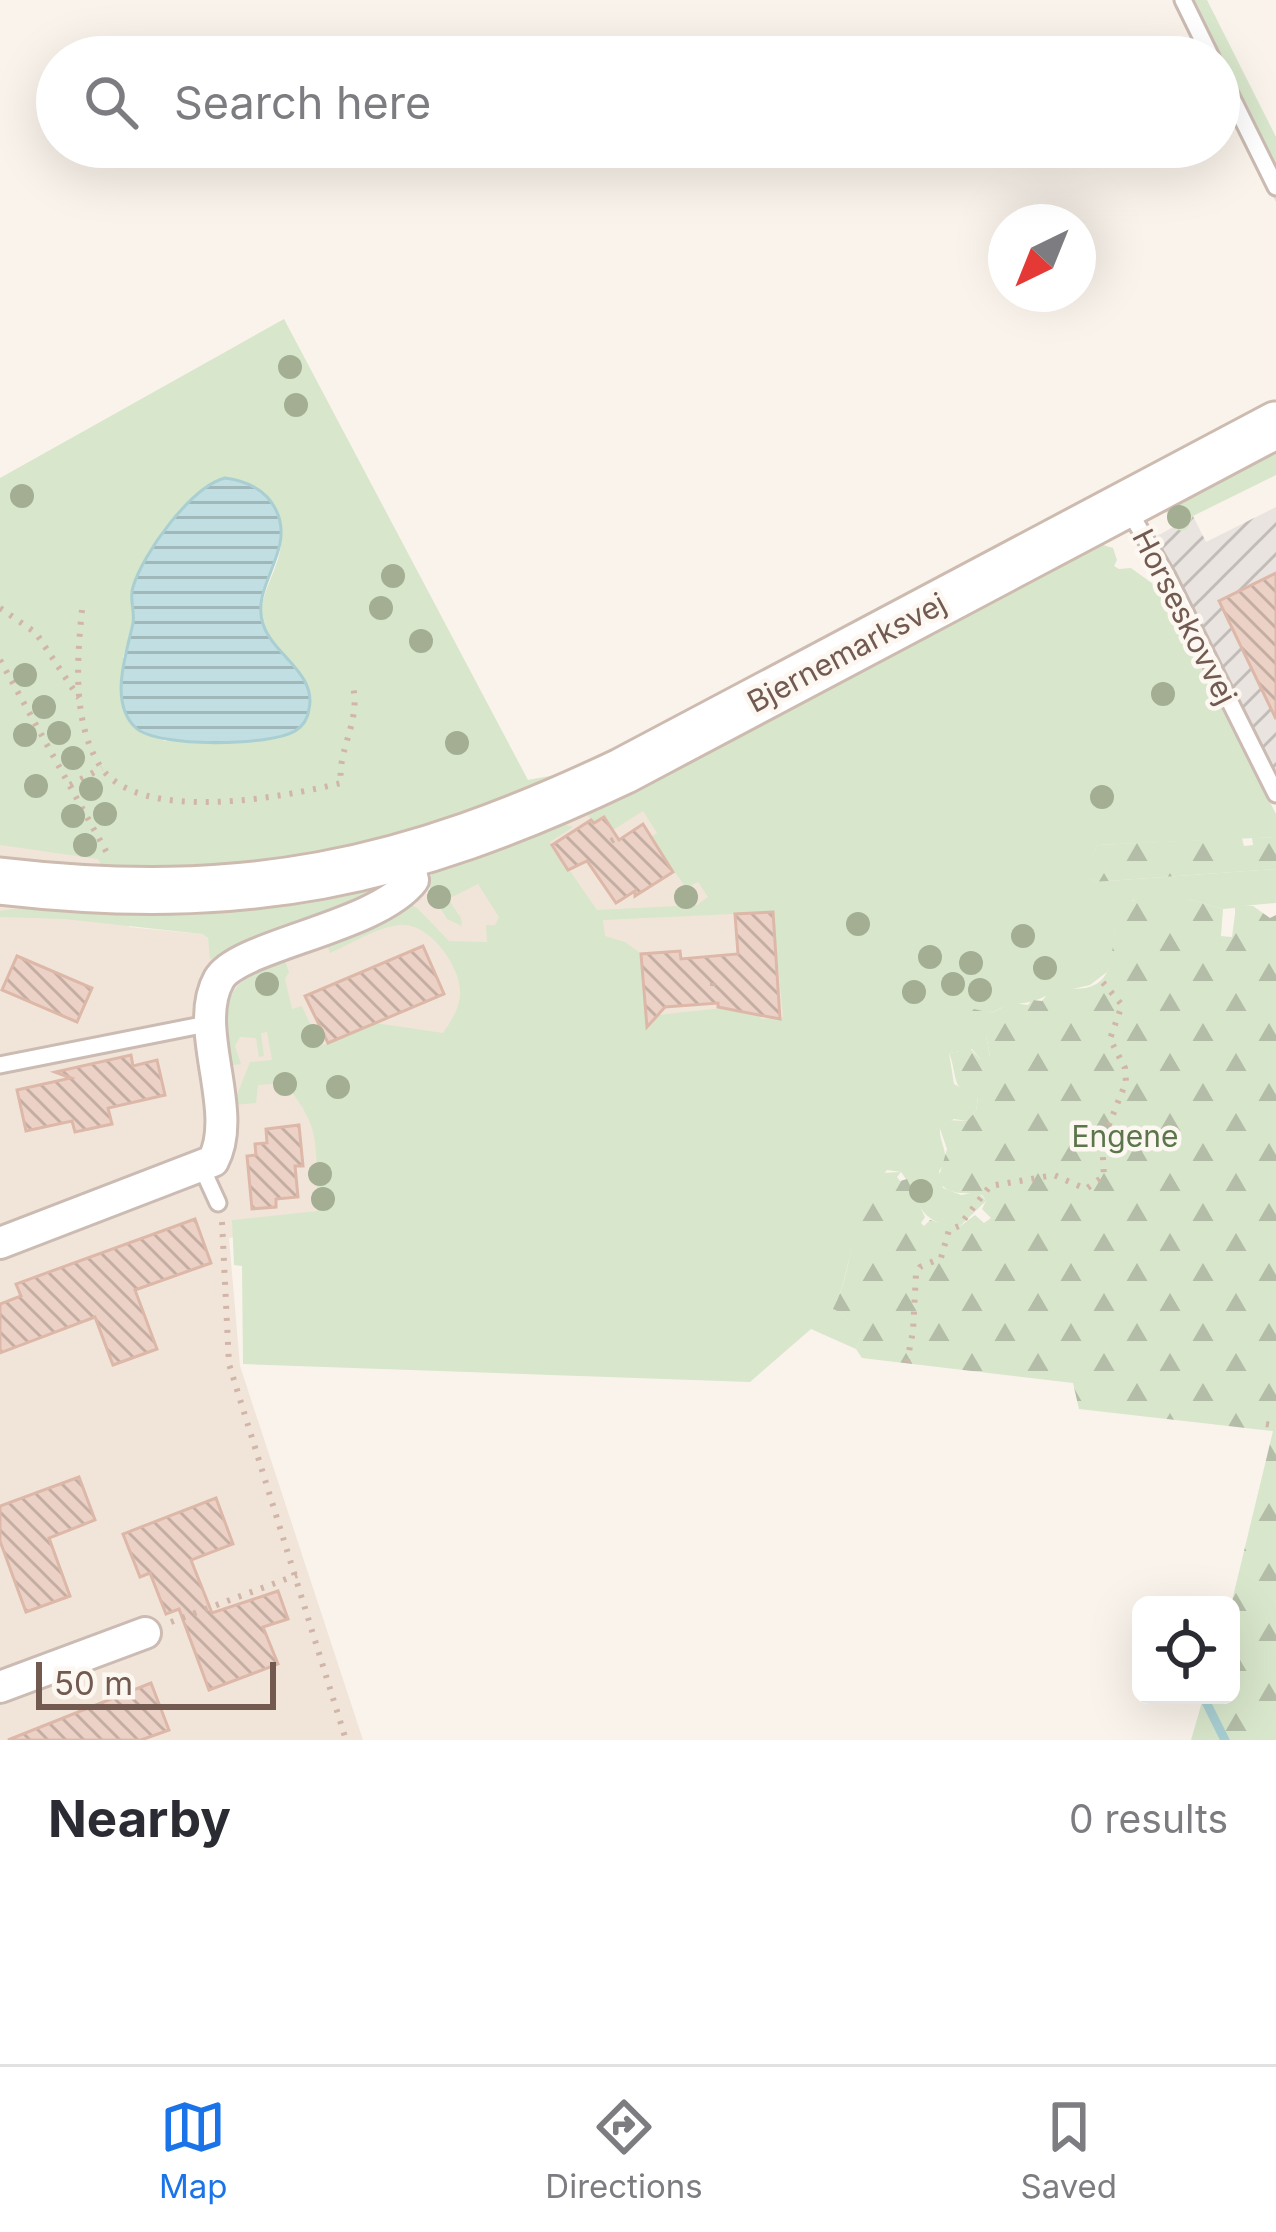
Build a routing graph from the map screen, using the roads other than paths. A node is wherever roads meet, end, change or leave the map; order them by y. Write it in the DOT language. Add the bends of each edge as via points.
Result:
graph roads {
  1 [pos="1183,0"];
  2 [pos="1201,36"];
  3 [pos="1240,114"];
  4 [pos="1276,187"];
  5 [pos="1276,425"];
  6 [pos="1126,505"];
  7 [pos="1276,794"];
  8 [pos="407,857"];
  9 [pos="0,881"];
  10 [pos="212,1023"];
  11 [pos="0,1065"];
  12 [pos="202,1168"];
  13 [pos="218,1202"];
  14 [pos="0,1243"];
  15 [pos="156,1629"];
  16 [pos="0,1687"];
  1 -- 2 [label="lane"];
  3 -- 4 [label="lane"];
  5 -- 6 [label="street, Bjernemarksvej"];
  6 -- 7 [label="lane, Horseskovvej"];
  6 -- 8 [label="street, Bjernemarksvej" via="623,771"];
  8 -- 9 [label="street, Bjernemarksvej" via="268,886 118,891"];
  8 -- 10 [label="street" via="413,880 393,896 224,971"];
  10 -- 11 [label="lane"];
  10 -- 12 [label="street" via="220,1141"];
  12 -- 13 [label="lane"];
  12 -- 14 [label="street"];
  15 -- 16 [label="street"];
}
